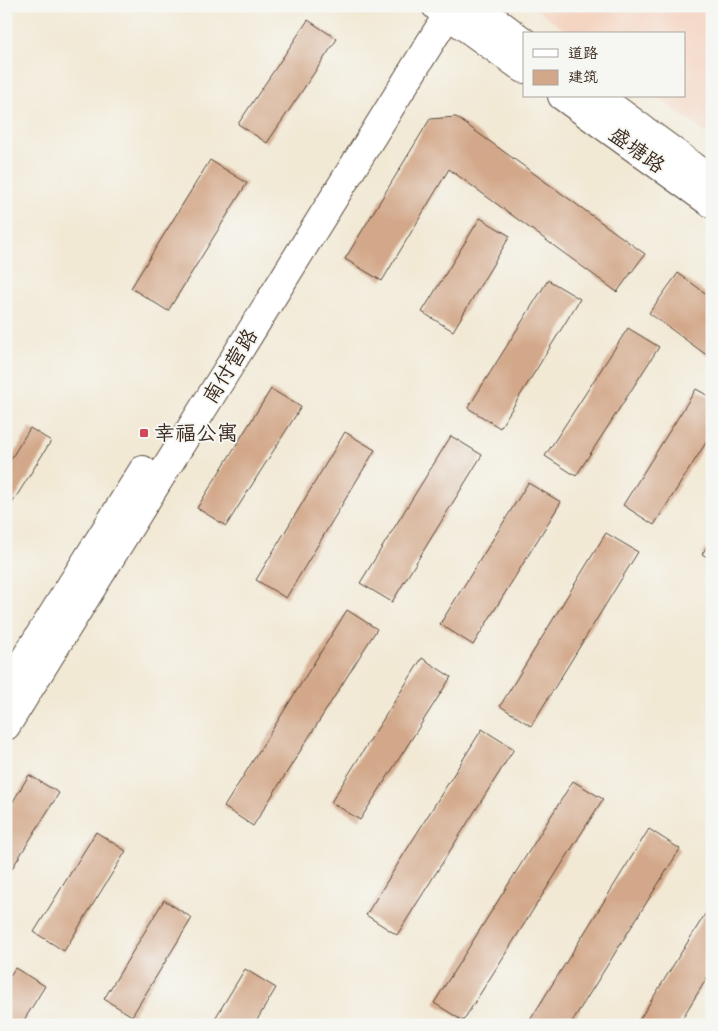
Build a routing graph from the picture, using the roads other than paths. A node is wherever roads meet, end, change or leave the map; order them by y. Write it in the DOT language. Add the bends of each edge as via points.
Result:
graph roads {
  1 [pos="476,6"];
  2 [pos="443,8"];
  3 [pos="523,41"];
  4 [pos="523,69"];
  5 [pos="565,98"];
  6 [pos="601,98"];
  7 [pos="712,180"];
  8 [pos="712,204"];
  9 [pos="6,689"];
  10 [pos="6,726"];
  1 -- 3 [label="street"];
  2 -- 4 [label="street"];
  2 -- 9 [label="street, 南付营路"];
  2 -- 10 [label="street, 南付营路"];
  5 -- 8 [label="street, 盛塘路"];
  6 -- 7 [label="street, 盛塘路"];
}
